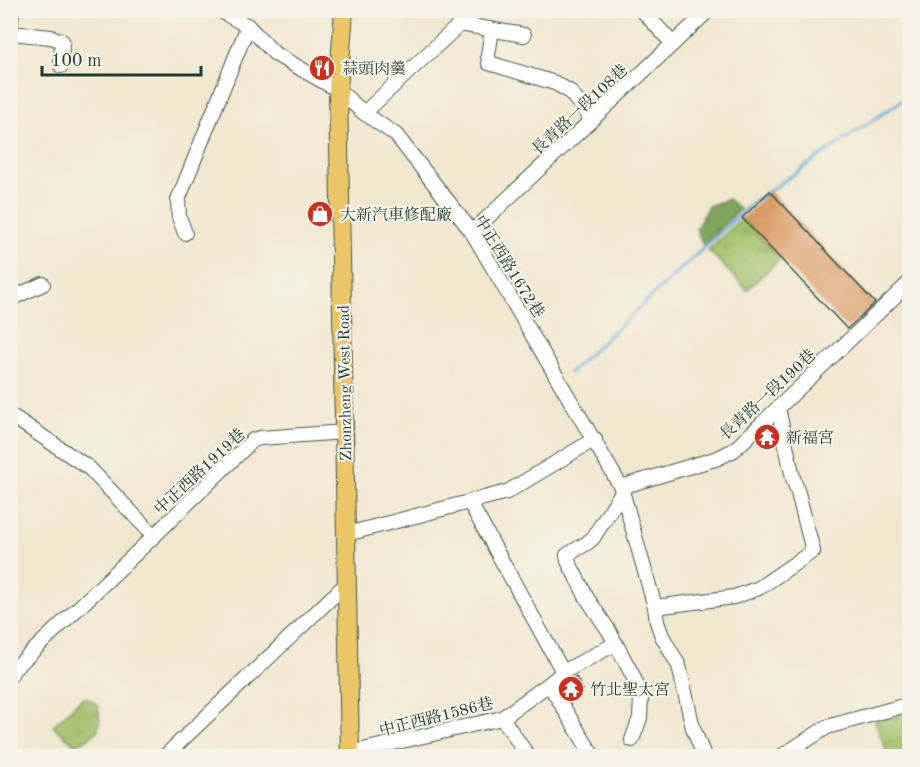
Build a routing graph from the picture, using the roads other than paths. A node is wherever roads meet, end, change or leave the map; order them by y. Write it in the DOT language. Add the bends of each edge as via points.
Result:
graph roads {
  1 [pos="12,10"];
  2 [pos="219,10"];
  3 [pos="344,10"];
  4 [pos="642,10"];
  5 [pos="709,10"];
  6 [pos="248,26"];
  7 [pos="492,30"];
  8 [pos="11,35"];
  9 [pos="524,35"];
  10 [pos="673,44"];
  11 [pos="61,66"];
  12 [pos="338,90"];
  13 [pos="364,113"];
  14 [pos="592,119"];
  15 [pos="472,232"];
  16 [pos="185,233"];
  17 [pos="909,282"];
  18 [pos="43,284"];
  19 [pos="10,299"];
  20 [pos="778,408"];
  21 [pos="15,418"];
  22 [pos="345,432"];
  23 [pos="594,439"];
  24 [pos="622,489"];
  25 [pos="470,503"];
  26 [pos="347,534"];
  27 [pos="154,536"];
  28 [pos="346,584"];
  29 [pos="655,607"];
  30 [pos="615,644"];
  31 [pos="563,672"];
  32 [pos="10,676"];
  33 [pos="549,684"];
  34 [pos="909,704"];
  35 [pos="502,718"];
  36 [pos="632,740"];
  37 [pos="350,755"];
  38 [pos="165,756"];
  39 [pos="528,756"];
  40 [pos="593,756"];
  41 [pos="704,756"];
  42 [pos="782,756"];
  1 -- 8 [label="street"];
  2 -- 6 [label="street, 中正西路1672巷"];
  3 -- 12 [label="main road, Zhonzheng West Road"];
  4 -- 10 [label="street"];
  5 -- 10 [label="street, 長青路一段108巷"];
  6 -- 12 [label="street, 中正西路1672巷" via="275,54"];
  6 -- 16 [label="street" via="178,200"];
  7 -- 9 [label="street"];
  7 -- 13 [label="street" via="460,24"];
  7 -- 14 [label="street" via="489,63 555,83 569,92"];
  8 -- 11 [label="street" via="62,41"];
  10 -- 14 [label="street, 長青路一段108巷"];
  12 -- 13 [label="street, 中正西路1672巷"];
  12 -- 22 [label="main road, Zhonzheng West Road"];
  13 -- 15 [label="street, 中正西路1672巷" via="396,135"];
  14 -- 15 [label="street, 長青路一段108巷"];
  15 -- 23 [label="street, 中正西路1672巷"];
  17 -- 20 [label="street, 長青路一段190巷"];
  18 -- 19 [label="street"];
  20 -- 24 [label="street, 長青路一段190巷" via="734,450"];
  20 -- 29 [label="street" via="813,551 759,588 734,597"];
  21 -- 27 [label="street, 中正西路1919巷" via="89,468"];
  22 -- 26 [label="main road, Zhonzheng West Road"];
  22 -- 27 [label="street, 中正西路1919巷" via="253,440"];
  23 -- 24 [label="street, 中正西路1672巷"];
  23 -- 25 [label="street" via="507,492"];
  24 -- 29 [label="street, 中正西路1672巷"];
  24 -- 30 [label="street" via="593,538 567,555"];
  25 -- 26 [label="street"];
  25 -- 31 [label="street"];
  26 -- 28 [label="main road, Zhonzheng West Road"];
  27 -- 32 [label="street"];
  28 -- 37 [label="main road, Zhonzheng West Road"];
  28 -- 38 [label="street"];
  29 -- 41 [label="street, 中正西路1672巷" via="662,636 679,666 693,728"];
  30 -- 31 [label="street, 中正西路1586巷"];
  30 -- 36 [label="street" via="641,696 640,718"];
  31 -- 33 [label="street, 中正西路1586巷"];
  33 -- 35 [label="street, 中正西路1586巷"];
  33 -- 40 [label="street"];
  34 -- 42 [label="street" via="827,727"];
  35 -- 37 [label="street, 中正西路1586巷"];
  35 -- 39 [label="street"];
}
